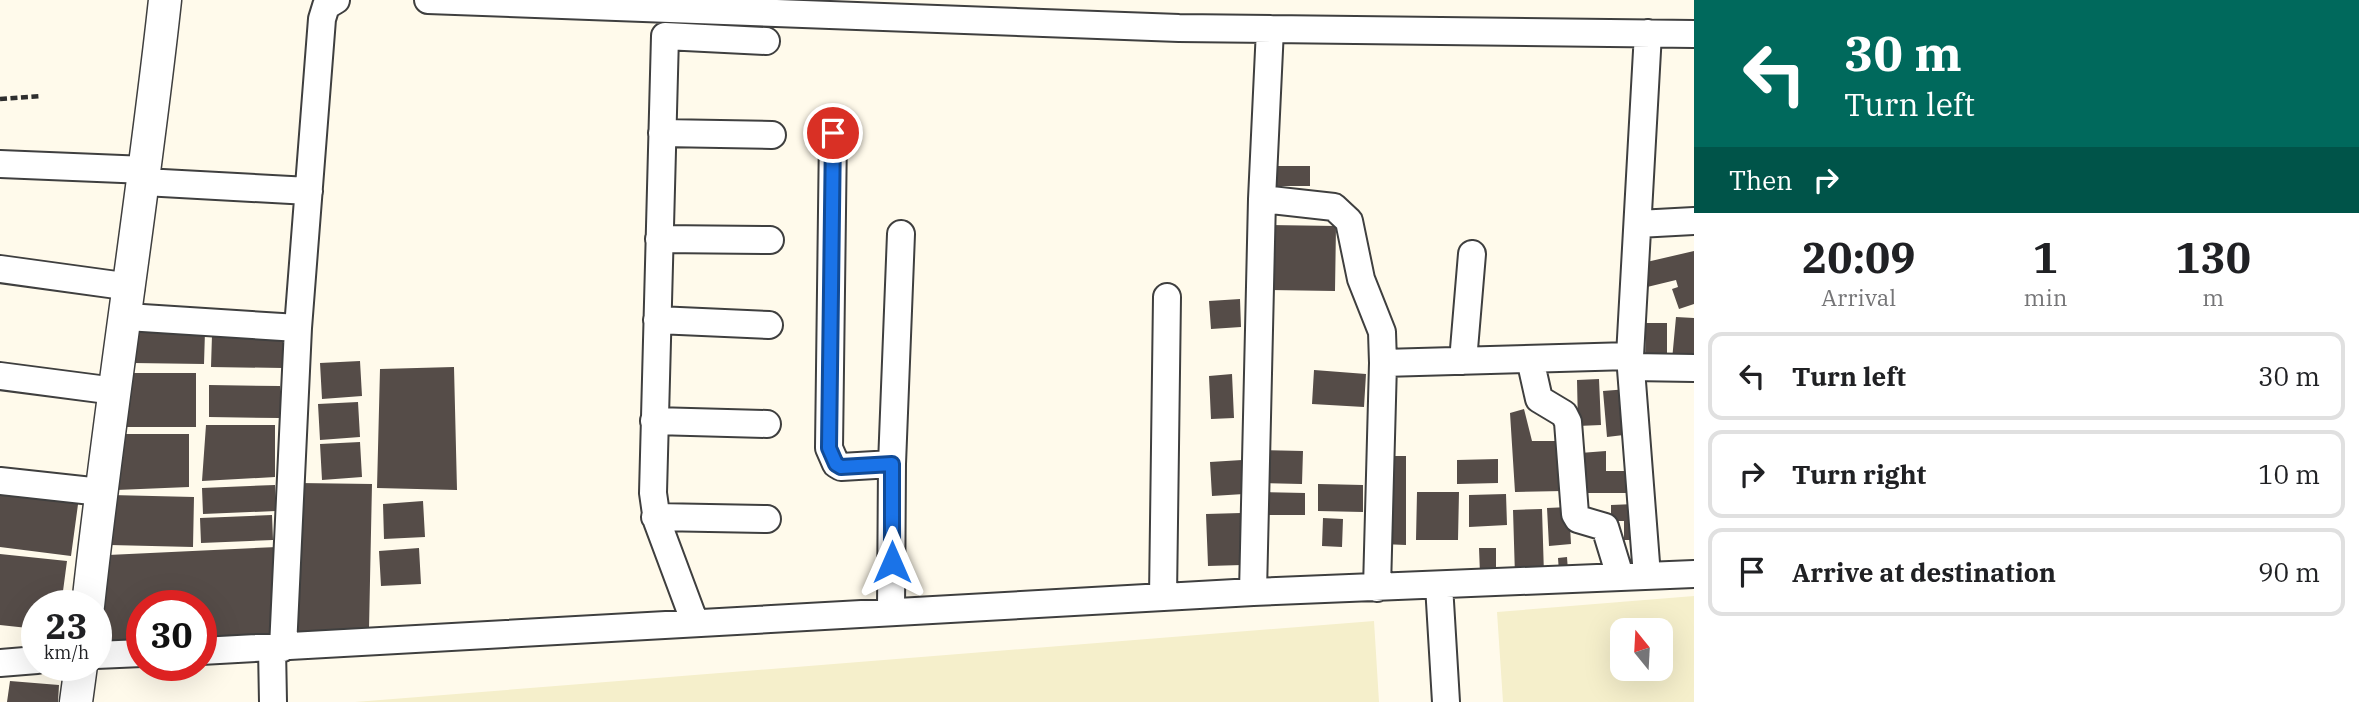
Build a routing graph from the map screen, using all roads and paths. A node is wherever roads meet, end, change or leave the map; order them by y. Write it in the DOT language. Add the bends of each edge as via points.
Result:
graph roads {
  1 [pos="165,0"];
  2 [pos="336,0"];
  3 [pos="428,0"];
  4 [pos="1270,29"];
  5 [pos="1648,33"];
  6 [pos="1694,34"];
  7 [pos="766,41"];
  8 [pos="41,96"];
  9 [pos="0,99"];
  10 [pos="662,133"];
  11 [pos="833,133"];
  12 [pos="772,135"];
  13 [pos="0,164"];
  14 [pos="145,176"];
  15 [pos="309,191"];
  16 [pos="1262,199"];
  17 [pos="1694,221"];
  18 [pos="1638,224"];
  19 [pos="901,234"];
  20 [pos="659,239"];
  21 [pos="770,240"];
  22 [pos="1472,254"];
  23 [pos="0,269"];
  24 [pos="1167,298"];
  25 [pos="129,302"];
  26 [pos="657,320"];
  27 [pos="769,324"];
  28 [pos="298,328"];
  29 [pos="1530,359"];
  30 [pos="1463,361"];
  31 [pos="1631,362"];
  32 [pos="1383,363"];
  33 [pos="1694,368"];
  34 [pos="0,376"];
  35 [pos="116,391"];
  36 [pos="654,421"];
  37 [pos="767,425"];
  38 [pos="892,464"];
  39 [pos="0,481"];
  40 [pos="101,492"];
  41 [pos="655,517"];
  42 [pos="767,519"];
  43 [pos="1694,574"];
  44 [pos="1620,576"];
  45 [pos="1647,576"];
  46 [pos="1439,585"];
  47 [pos="1377,588"];
  48 [pos="90,590"];
  49 [pos="1253,592"];
  50 [pos="1163,597"];
  51 [pos="891,610"];
  52 [pos="695,623"];
  53 [pos="277,648"];
  54 [pos="217,650"];
  55 [pos="21,661"];
  56 [pos="0,663"];
  57 [pos="79,681"];
  58 [pos="76,702"];
  59 [pos="273,702"];
  60 [pos="1446,702"];
  1 -- 14 [label="street"];
  2 -- 15 [label="street" via="326,5 322,19"];
  3 -- 4 [label="street"];
  4 -- 5 [label="street"];
  4 -- 16 [label="street"];
  5 -- 6 [label="street"];
  5 -- 18 [label="street"];
  7 -- 10 [label="street" via="665,36"];
  8 -- 9 [label="path"];
  10 -- 12 [label="street"];
  10 -- 20 [label="street"];
  11 -- 38 [label="street" via="829,448 841,467"];
  13 -- 14 [label="street"];
  14 -- 15 [label="street"];
  14 -- 25 [label="street"];
  15 -- 28 [label="street"];
  16 -- 32 [label="street" via="1334,207 1349,221 1361,279 1382,332"];
  16 -- 49 [label="street"];
  17 -- 18 [label="street"];
  18 -- 31 [label="street"];
  19 -- 38 [label="street"];
  20 -- 21 [label="street"];
  20 -- 26 [label="street"];
  22 -- 30 [label="street"];
  23 -- 25 [label="street"];
  24 -- 50 [label="street"];
  25 -- 28 [label="street"];
  25 -- 35 [label="street"];
  26 -- 27 [label="street"];
  26 -- 36 [label="street"];
  28 -- 53 [label="street"];
  29 -- 30 [label="street"];
  29 -- 31 [label="street"];
  29 -- 44 [label="street" via="1539,400 1564,414 1568,422 1575,514 1605,527"];
  30 -- 32 [label="street"];
  31 -- 33 [label="street"];
  31 -- 45 [label="street"];
  32 -- 47 [label="street"];
  34 -- 35 [label="street"];
  35 -- 40 [label="street"];
  36 -- 37 [label="street"];
  36 -- 41 [label="street"];
  38 -- 51 [label="street"];
  39 -- 40 [label="street"];
  40 -- 48 [label="street"];
  41 -- 42 [label="street"];
  41 -- 52 [label="street"];
  43 -- 45 [label="street"];
  44 -- 45 [label="street"];
  44 -- 46 [label="street"];
  46 -- 47 [label="street"];
  46 -- 60 [label="street"];
  47 -- 49 [label="street"];
  49 -- 50 [label="street"];
  50 -- 51 [label="street"];
  51 -- 52 [label="street"];
  52 -- 53 [label="street"];
  53 -- 54 [label="street"];
  53 -- 59 [label="street"];
  55 -- 56 [label="street"];
  57 -- 58 [label="street"];
}
